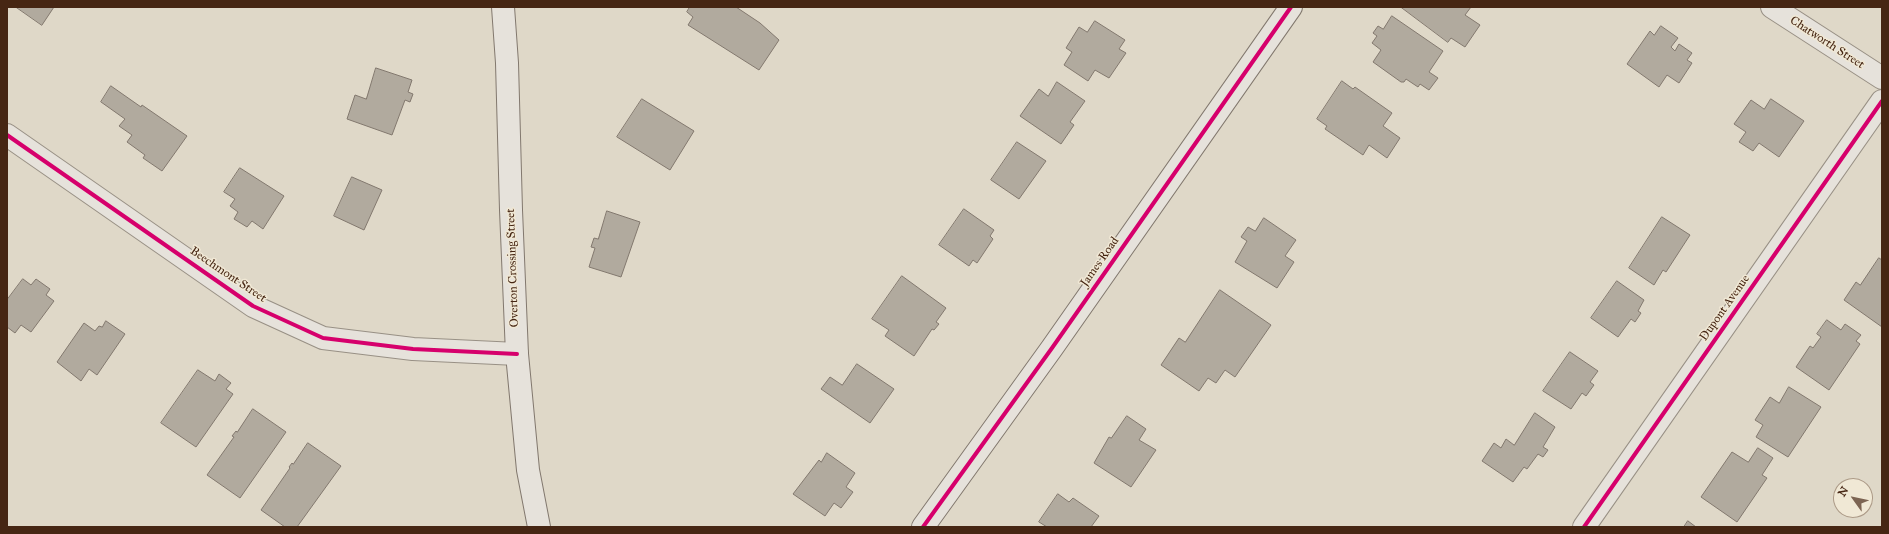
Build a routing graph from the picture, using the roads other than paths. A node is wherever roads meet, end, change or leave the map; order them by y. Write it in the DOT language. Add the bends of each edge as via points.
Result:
graph roads {
  1 [pos="503,7"];
  2 [pos="1291,7"];
  3 [pos="1772,7"];
  4 [pos="1882,78"];
  5 [pos="1882,101"];
  6 [pos="7,135"];
  7 [pos="517,354"];
  8 [pos="539,527"];
  9 [pos="923,527"];
  10 [pos="1584,527"];
  1 -- 7 [label="street, Overton Crossing Street"];
  2 -- 9 [label="street, James Road"];
  3 -- 4 [label="street, Chatworth Street"];
  5 -- 10 [label="street, Dupont Avenue"];
  6 -- 7 [label="street, Beechmont Street" via="253,306 323,338 413,349"];
  7 -- 8 [label="street, Overton Crossing Street" via="528,470"];
}
